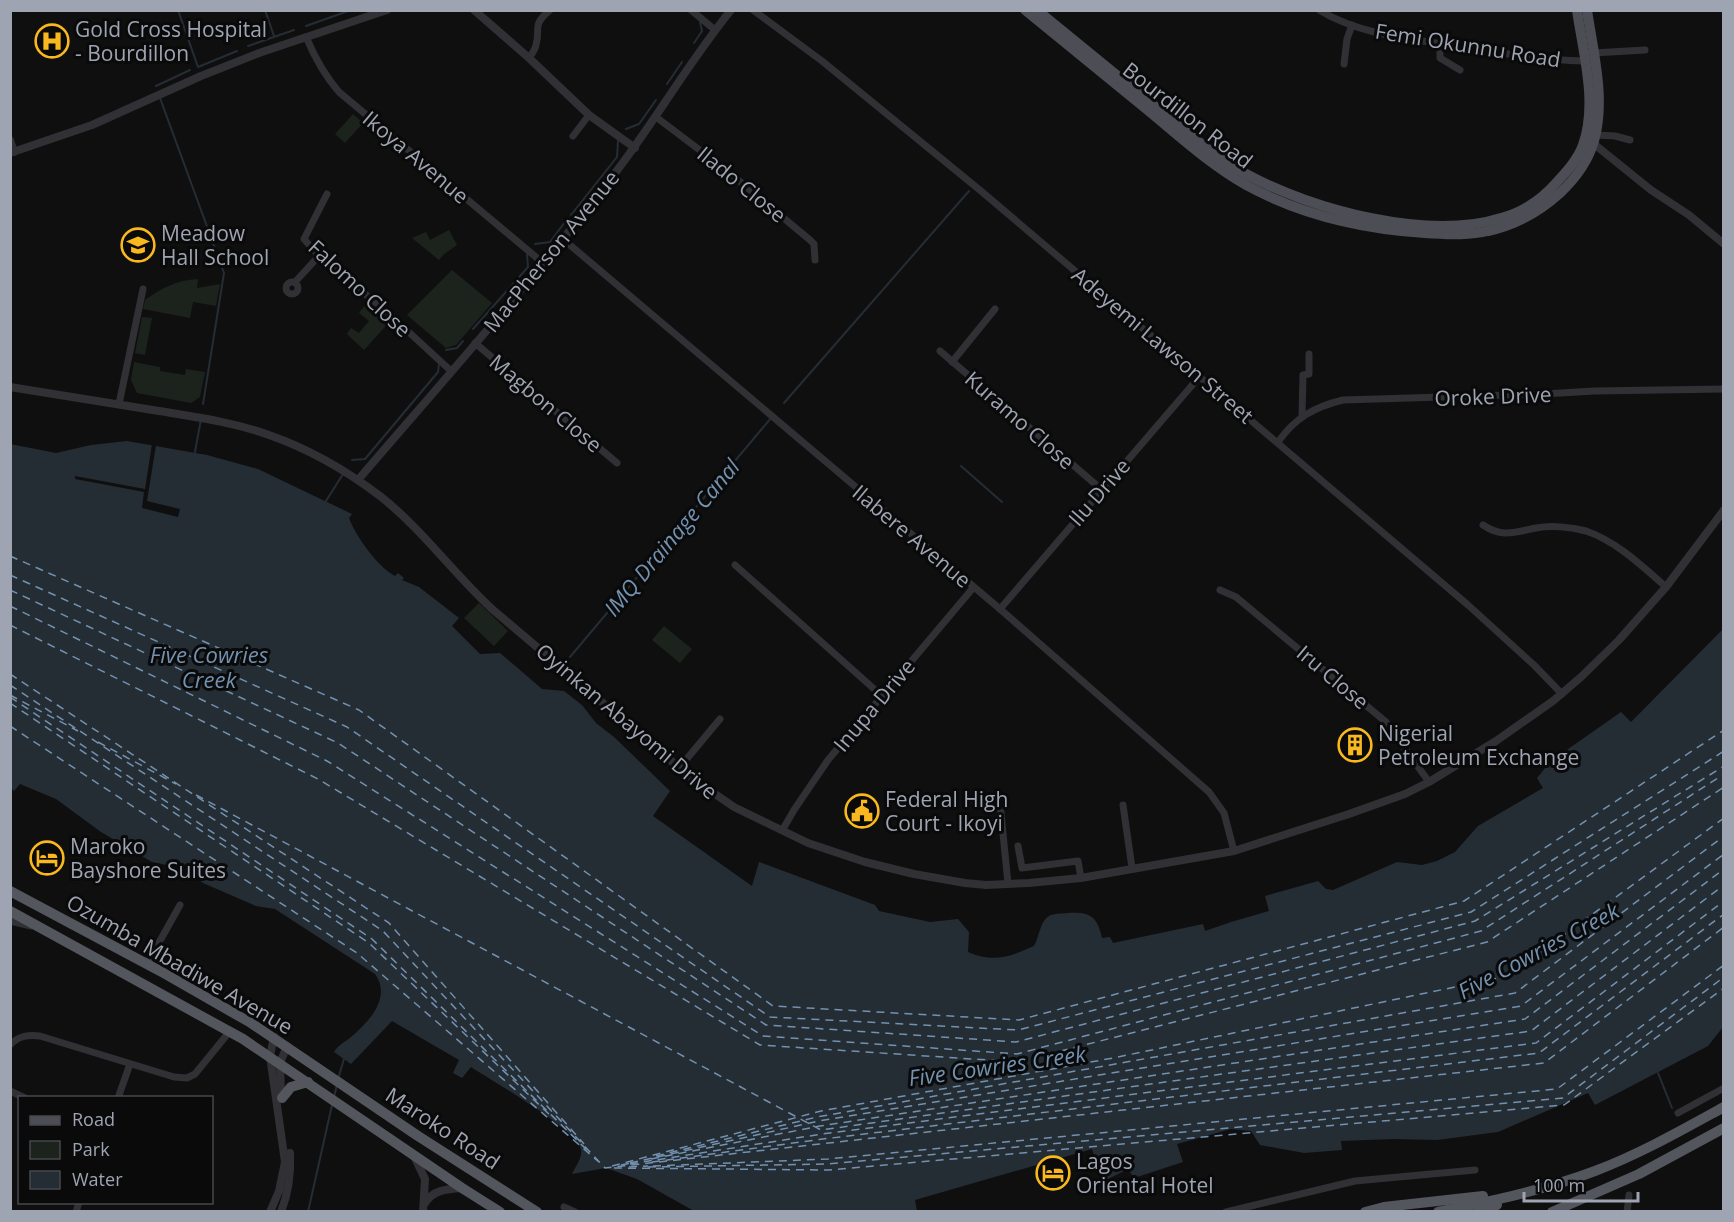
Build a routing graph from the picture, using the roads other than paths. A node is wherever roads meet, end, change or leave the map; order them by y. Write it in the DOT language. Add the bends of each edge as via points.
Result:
graph roads {
  1 [pos="387,10"];
  2 [pos="474,10"];
  3 [pos="550,10"];
  4 [pos="691,10"];
  5 [pos="731,10"];
  6 [pos="753,10"];
  7 [pos="1025,10"];
  8 [pos="1037,10"];
  9 [pos="1319,10"];
  10 [pos="1576,10"];
  11 [pos="1587,10"];
  12 [pos="1352,25"];
  13 [pos="715,30"];
  14 [pos="306,37"];
  15 [pos="1440,44"];
  16 [pos="1645,50"];
  17 [pos="1593,53"];
  18 [pos="529,58"];
  19 [pos="1584,61"];
  20 [pos="1344,64"];
  21 [pos="1460,69"];
  22 [pos="589,115"];
  23 [pos="656,117"];
  24 [pos="573,135"];
  25 [pos="10,140"];
  26 [pos="1630,140"];
  27 [pos="1591,141"];
  28 [pos="634,148"];
  29 [pos="12,152"];
  30 [pos="327,194"];
  31 [pos="564,240"];
  32 [pos="1724,244"];
  33 [pos="319,256"];
  34 [pos="815,260"];
  35 [pos="543,263"];
  36 [pos="295,282"];
  37 [pos="142,289"];
  38 [pos="995,309"];
  39 [pos="475,343"];
  40 [pos="940,351"];
  41 [pos="1309,354"];
  42 [pos="952,362"];
  43 [pos="451,371"];
  44 [pos="1200,376"];
  45 [pos="10,387"];
  46 [pos="1724,389"];
  47 [pos="119,404"];
  48 [pos="1302,415"];
  49 [pos="1278,442"];
  50 [pos="617,463"];
  51 [pos="358,480"];
  52 [pos="1101,489"];
  53 [pos="1724,510"];
  54 [pos="1483,525"];
  55 [pos="735,565"];
  56 [pos="1666,587"];
  57 [pos="973,588"];
  58 [pos="1220,590"];
  59 [pos="1000,609"];
  60 [pos="1562,693"];
  61 [pos="882,696"];
  62 [pos="720,719"];
  63 [pos="680,767"];
  64 [pos="1429,782"];
  65 [pos="973,800"];
  66 [pos="1123,805"];
  67 [pos="783,829"];
  68 [pos="1018,846"];
  69 [pos="1234,851"];
  70 [pos="1132,868"];
  71 [pos="1081,878"];
  72 [pos="1008,884"];
  73 [pos="10,891"];
  74 [pos="180,905"];
  75 [pos="10,911"];
  76 [pos="10,921"];
  77 [pos="42,928"];
  78 [pos="147,964"];
  79 [pos="230,1031"];
  80 [pos="274,1037"];
  81 [pos="10,1045"];
  82 [pos="287,1046"];
  83 [pos="270,1056"];
  84 [pos="280,1063"];
  85 [pos="130,1064"];
  86 [pos="328,1076"];
  87 [pos="313,1085"];
  88 [pos="1724,1088"];
  89 [pos="119,1096"];
  90 [pos="282,1098"];
  91 [pos="1724,1107"];
  92 [pos="1678,1113"];
  93 [pos="1724,1128"];
  94 [pos="414,1156"];
  95 [pos="1476,1170"];
  96 [pos="462,1188"];
  97 [pos="1542,1189"];
  98 [pos="1629,1195"];
  99 [pos="564,1207"];
  100 [pos="423,1208"];
  101 [pos="270,1212"];
  102 [pos="281,1212"];
  103 [pos="500,1212"];
  104 [pos="537,1212"];
  105 [pos="575,1212"];
  106 [pos="1226,1212"];
  107 [pos="1365,1212"];
  108 [pos="1438,1212"];
  109 [pos="1478,1212"];
  110 [pos="1552,1212"];
  111 [pos="1628,1212"];
  1 -- 14 [label="street"];
  2 -- 18 [label="street"];
  3 -- 18 [label="street" via="538,25 537,44"];
  4 -- 13 [label="street"];
  5 -- 13 [label="street, MacPherson Avenue"];
  6 -- 44 [label="street, Adeyemi Lawson Street" via="981,190"];
  7 -- 27 [label="main road, Bourdillon Road" via="1187,144 1233,177 1286,203 1348,223 1437,234 1505,227 1539,211 1565,188 1581,170"];
  8 -- 27 [label="main road, Bourdillon Road" via="1231,165 1280,190 1339,211 1434,225 1500,219 1542,197"];
  9 -- 12 [label="street, Femi Okunnu Road"];
  10 -- 19 [label="main road"];
  11 -- 17 [label="main road"];
  12 -- 15 [label="street, Femi Okunnu Road"];
  12 -- 20 [label="street"];
  13 -- 23 [label="street, MacPherson Avenue"];
  14 -- 29 [label="street" via="201,76 92,125"];
  14 -- 35 [label="street, Ikoya Avenue" via="319,66 339,92"];
  15 -- 19 [label="street, Femi Okunnu Road"];
  15 -- 21 [label="street" via="1440,58"];
  16 -- 17 [label="street"];
  17 -- 27 [label="main road" via="1599,95"];
  18 -- 22 [label="street"];
  19 -- 27 [label="main road"];
  22 -- 24 [label="street"];
  22 -- 28 [label="street"];
  23 -- 28 [label="street, MacPherson Avenue"];
  23 -- 34 [label="street, Ilado Close" via="810,240"];
  25 -- 29 [label="street"];
  26 -- 27 [label="street" via="1616,136"];
  27 -- 32 [label="street"];
  28 -- 31 [label="street, MacPherson Avenue"];
  30 -- 33 [label="street, Falomo Close" via="304,239"];
  31 -- 35 [label="street, MacPherson Avenue"];
  31 -- 57 [label="street, Ilabere Avenue"];
  33 -- 36 [label="street"];
  33 -- 43 [label="street, Falomo Close"];
  35 -- 39 [label="street, MacPherson Avenue"];
  37 -- 47 [label="street"];
  38 -- 42 [label="street"];
  39 -- 43 [label="street, MacPherson Avenue"];
  39 -- 50 [label="street, Magbon Close"];
  40 -- 42 [label="street, Kuramo Close"];
  41 -- 48 [label="street"];
  42 -- 52 [label="street, Kuramo Close"];
  43 -- 51 [label="street, MacPherson Avenue"];
  44 -- 49 [label="street, Adeyemi Lawson Street"];
  44 -- 52 [label="street, Ilu Drive"];
  45 -- 47 [label="street, Oyinkan Abayomi Drive"];
  46 -- 48 [label="street, Oroke Drive" via="1359,399 1326,404"];
  47 -- 51 [label="street, Oyinkan Abayomi Drive" via="246,428 299,447"];
  48 -- 49 [label="street, Oroke Drive"];
  49 -- 60 [label="street, Adeyemi Lawson Street" via="1468,605"];
  51 -- 63 [label="street, Oyinkan Abayomi Drive" via="405,518 492,609"];
  52 -- 59 [label="street, Ilu Drive"];
  53 -- 56 [label="street, Oyinkan Abayomi Drive"];
  54 -- 56 [label="street" via="1501,534 1545,527 1586,531 1616,546"];
  55 -- 61 [label="street"];
  56 -- 60 [label="street, Oyinkan Abayomi Drive" via="1619,640"];
  57 -- 59 [label="street, Ilabere Avenue"];
  57 -- 61 [label="street, Inupa Drive"];
  58 -- 64 [label="street, Iru Close" via="1236,597 1386,722"];
  59 -- 69 [label="street, Ilabere Avenue" via="1209,792 1224,813"];
  60 -- 64 [label="street, Oyinkan Abayomi Drive" via="1496,741"];
  61 -- 67 [label="street, Inupa Drive" via="828,760"];
  62 -- 63 [label="street"];
  63 -- 67 [label="street, Oyinkan Abayomi Drive" via="734,807"];
  64 -- 69 [label="street, Oyinkan Abayomi Drive" via="1349,814"];
  65 -- 72 [label="street" via="995,799 1000,803"];
  66 -- 70 [label="street"];
  67 -- 72 [label="street, Oyinkan Abayomi Drive" via="838,854 914,874 965,883"];
  68 -- 71 [label="street" via="1022,868 1078,861"];
  69 -- 70 [label="street, Oyinkan Abayomi Drive"];
  70 -- 71 [label="street, Oyinkan Abayomi Drive"];
  71 -- 72 [label="street, Oyinkan Abayomi Drive"];
  73 -- 78 [label="highway, Ozumba Mbadiwe Avenue"];
  74 -- 78 [label="street"];
  75 -- 77 [label="highway, Ozumba Mbadiwe Avenue"];
  76 -- 77 [label="street"];
  77 -- 79 [label="highway, Ozumba Mbadiwe Avenue"];
  78 -- 80 [label="highway, Ozumba Mbadiwe Avenue"];
  79 -- 83 [label="highway, Ozumba Mbadiwe Avenue"];
  79 -- 85 [label="street" via="195,1074 187,1078"];
  80 -- 82 [label="highway, Ozumba Mbadiwe Avenue"];
  80 -- 83 [label="street"];
  81 -- 85 [label="street" via="26,1035 40,1035"];
  82 -- 84 [label="street"];
  82 -- 86 [label="highway, Ozumba Mbadiwe Avenue"];
  83 -- 84 [label="highway, Ozumba Mbadiwe Avenue"];
  83 -- 101 [label="street" via="285,1162"];
  84 -- 87 [label="highway, Ozumba Mbadiwe Avenue"];
  84 -- 90 [label="street"];
  85 -- 89 [label="street"];
  86 -- 104 [label="highway, Maroko Road"];
  87 -- 90 [label="highway" via="291,1087"];
  87 -- 94 [label="highway, Maroko Road"];
  88 -- 92 [label="street"];
  90 -- 102 [label="street" via="291,1166"];
  91 -- 97 [label="highway" via="1620,1161"];
  93 -- 110 [label="highway" via="1639,1174"];
  94 -- 96 [label="highway, Maroko Road"];
  94 -- 100 [label="street" via="425,1179"];
  95 -- 106 [label="street" via="1355,1182"];
  96 -- 100 [label="street" via="431,1195"];
  96 -- 103 [label="highway, Maroko Road"];
  97 -- 107 [label="highway"];
  97 -- 108 [label="highway"];
  97 -- 109 [label="highway"];
  98 -- 111 [label="street"];
  99 -- 105 [label="street"];
}
